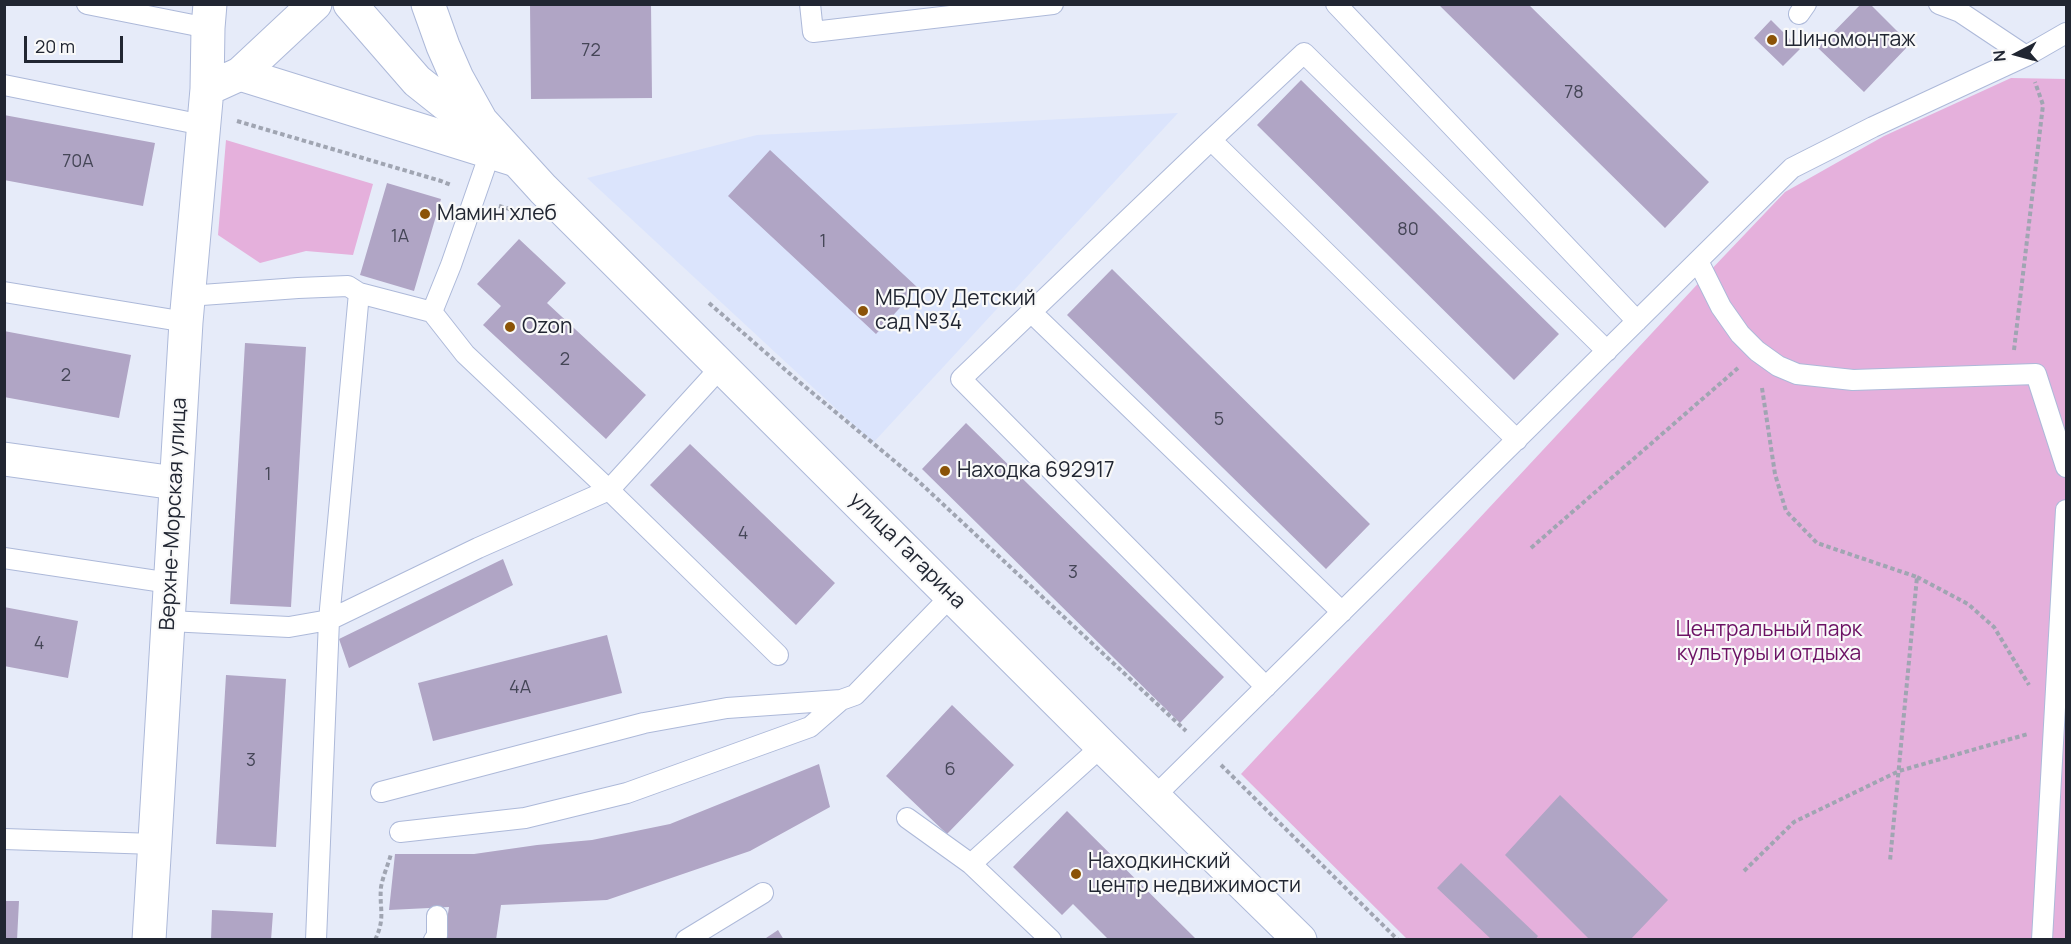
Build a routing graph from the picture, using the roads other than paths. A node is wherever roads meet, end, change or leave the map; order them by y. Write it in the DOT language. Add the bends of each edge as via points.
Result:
graph roads {
  1 [pos="87,4"];
  2 [pos="315,4"];
  3 [pos="350,4"];
  4 [pos="428,4"];
  5 [pos="810,4"];
  6 [pos="1053,4"];
  7 [pos="1336,4"];
  8 [pos="1939,4"];
  9 [pos="209,16"];
  10 [pos="2067,33"];
  11 [pos="2026,56"];
  12 [pos="240,74"];
  13 [pos="4,85"];
  14 [pos="207,89"];
  15 [pos="203,125"];
  16 [pos="1211,140"];
  17 [pos="503,157"];
  18 [pos="1698,261"];
  19 [pos="4,292"];
  20 [pos="359,293"];
  21 [pos="187,309"];
  22 [pos="432,312"];
  23 [pos="1031,312"];
  24 [pos="1637,321"];
  25 [pos="1607,351"];
  26 [pos="721,367"];
  27 [pos="1517,440"];
  28 [pos="4,459"];
  29 [pos="2067,467"];
  30 [pos="175,483"];
  31 [pos="609,490"];
  32 [pos="2067,510"];
  33 [pos="4,558"];
  34 [pos="170,583"];
  35 [pos="952,595"];
  36 [pos="1342,612"];
  37 [pos="329,620"];
  38 [pos="169,621"];
  39 [pos="778,655"];
  40 [pos="1266,687"];
  41 [pos="841,700"];
  42 [pos="1102,746"];
  43 [pos="381,792"];
  44 [pos="1155,796"];
  45 [pos="907,818"];
  46 [pos="400,832"];
  47 [pos="4,839"];
  48 [pos="155,844"];
  49 [pos="971,864"];
  50 [pos="763,893"];
  51 [pos="437,916"];
  52 [pos="149,939"];
  53 [pos="316,939"];
  54 [pos="435,939"];
  55 [pos="686,939"];
  56 [pos="1052,939"];
  57 [pos="1300,939"];
  58 [pos="2042,939"];
  1 -- 9 [label="lane"];
  2 -- 12 [label="main road"];
  3 -- 17 [label="main road, улица Гагарина" via="417,81"];
  4 -- 17 [label="main road, улица Гагарина" via="448,57"];
  5 -- 6 [label="lane" via="813,32"];
  7 -- 24 [label="lane"];
  8 -- 11 [label="lane" via="1960,12"];
  9 -- 14 [label="main road, Верхне-Морская улица"];
  10 -- 11 [label="lane"];
  11 -- 18 [label="lane" via="1792,168"];
  12 -- 14 [label="main road"];
  12 -- 17 [label="main road"];
  13 -- 15 [label="lane"];
  14 -- 15 [label="main road, Верхне-Морская улица"];
  15 -- 21 [label="main road, Верхне-Морская улица"];
  16 -- 23 [label="lane"];
  16 -- 25 [label="lane" via="1304,53"];
  16 -- 27 [label="lane"];
  17 -- 22 [label="lane"];
  17 -- 26 [label="main road, улица Гагарина" via="543,189"];
  18 -- 24 [label="lane"];
  18 -- 29 [label="lane" via="1721,307 1740,334 1778,366 1797,374 1853,380 2036,374"];
  19 -- 21 [label="lane"];
  20 -- 21 [label="lane" via="348,286 298,288"];
  20 -- 22 [label="lane"];
  20 -- 37 [label="lane"];
  21 -- 30 [label="main road, Верхне-Морская улица"];
  22 -- 31 [label="lane" via="465,354"];
  23 -- 36 [label="lane"];
  23 -- 40 [label="lane" via="961,379"];
  24 -- 25 [label="lane"];
  25 -- 27 [label="lane"];
  26 -- 31 [label="lane"];
  26 -- 35 [label="main road, улица Гагарина"];
  27 -- 36 [label="lane"];
  28 -- 30 [label="main road"];
  30 -- 34 [label="main road, Верхне-Морская улица"];
  31 -- 37 [label="lane"];
  31 -- 39 [label="lane"];
  32 -- 58 [label="lane"];
  33 -- 34 [label="lane"];
  34 -- 38 [label="main road, Верхне-Морская улица"];
  35 -- 41 [label="lane" via="855,695"];
  35 -- 42 [label="main road, улица Гагарина"];
  36 -- 40 [label="lane"];
  37 -- 38 [label="lane" via="289,627"];
  37 -- 53 [label="lane"];
  38 -- 48 [label="main road, Верхне-Морская улица"];
  40 -- 44 [label="lane"];
  41 -- 43 [label="lane" via="728,708 644,723"];
  41 -- 46 [label="lane" via="810,727 627,793 525,818"];
  42 -- 44 [label="main road, улица Гагарина"];
  42 -- 49 [label="lane"];
  44 -- 57 [label="main road, улица Гагарина"];
  45 -- 49 [label="lane"];
  47 -- 48 [label="lane"];
  48 -- 52 [label="main road, Верхне-Морская улица"];
  49 -- 56 [label="lane"];
  50 -- 55 [label="lane"];
  51 -- 54 [label="lane"];
}
